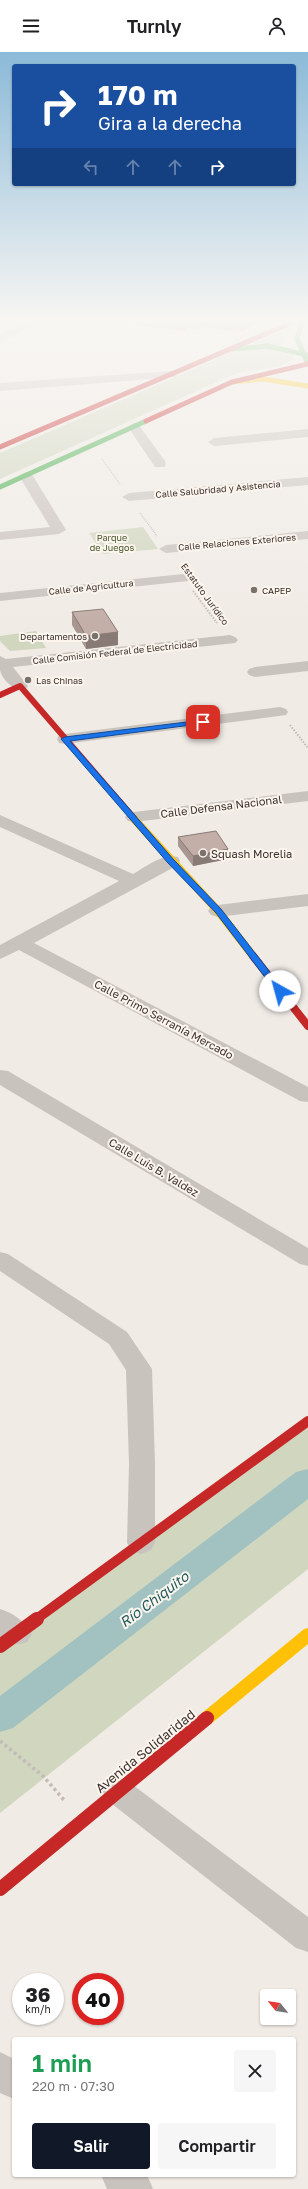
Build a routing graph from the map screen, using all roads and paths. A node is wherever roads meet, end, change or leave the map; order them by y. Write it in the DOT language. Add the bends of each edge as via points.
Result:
graph roads {
  1 [pos="58,423"];
  2 [pos="143,423"];
  3 [pos="134,427"];
  4 [pos="308,433"];
  5 [pos="214,442"];
  6 [pos="92,446"];
  7 [pos="0,447"];
  8 [pos="160,464"];
  9 [pos="26,476"];
  10 [pos="308,481"];
  11 [pos="0,487"];
  12 [pos="129,497"];
  13 [pos="308,535"];
  14 [pos="0,536"];
  15 [pos="166,549"];
  16 [pos="183,578"];
  17 [pos="0,597"];
  18 [pos="230,640"];
  19 [pos="308,666"];
  20 [pos="1,667"];
  21 [pos="255,672"];
  22 [pos="20,686"];
  23 [pos="0,695"];
  24 [pos="280,712"];
  25 [pos="65,739"];
  26 [pos="308,748"];
  27 [pos="308,796"];
  28 [pos="134,817"];
  29 [pos="0,820"];
  30 [pos="171,862"];
  31 [pos="133,881"];
  32 [pos="308,900"];
  33 [pos="218,911"];
  34 [pos="20,943"];
  35 [pos="0,954"];
  36 [pos="305,1017"];
  37 [pos="0,1076"];
  38 [pos="308,1096"];
  39 [pos="308,1258"];
  40 [pos="0,1260"];
  41 [pos="308,1421"];
  42 [pos="141,1543"];
  43 [pos="6,1633"];
  44 [pos="308,1635"];
  45 [pos="0,1741"];
  46 [pos="118,1791"];
  47 [pos="82,1821"];
  48 [pos="0,1889"];
  49 [pos="308,1936"];
  50 [pos="0,2069"];
  51 [pos="12,2080"];
  52 [pos="121,2177"];
  53 [pos="135,2189"];
  1 -- 7 [label="main road"];
  2 -- 3 [label="main road"];
  3 -- 6 [label="main road"];
  3 -- 8 [label="street"];
  4 -- 5 [label="street"];
  6 -- 9 [label="main road"];
  6 -- 12 [label="path"];
  9 -- 11 [label="main road"];
  9 -- 14 [label="street" via="59,530"];
  10 -- 12 [label="street, Calle Salubridad y Asistencia"];
  12 -- 15 [label="path"];
  13 -- 15 [label="street, Calle Relaciones Exteriores"];
  16 -- 17 [label="street, Calle de Agricultura"];
  16 -- 18 [label="path, Estatuto Jurídico"];
  18 -- 20 [label="street, Calle Comisión Federal de Electricidad"];
  19 -- 21 [label="street"];
  20 -- 22 [label="street"];
  22 -- 23 [label="main road"];
  22 -- 25 [label="main road"];
  24 -- 25 [label="street"];
  24 -- 26 [label="path"];
  25 -- 28 [label="main road"];
  27 -- 28 [label="street, Calle Defensa Nacional"];
  28 -- 30 [label="main road"];
  29 -- 31 [label="street"];
  30 -- 31 [label="street"];
  30 -- 33 [label="main road"];
  31 -- 34 [label="street"];
  32 -- 33 [label="street"];
  33 -- 36 [label="main road"];
  34 -- 35 [label="street"];
  34 -- 38 [label="street, Calle Primo Serranía Mercado"];
  37 -- 39 [label="street, Calle Luis B. Valdez"];
  40 -- 42 [label="street" via="118,1338 139,1369"];
  41 -- 42 [label="main road"];
  42 -- 43 [label="main road"];
  44 -- 46 [label="main road, Avenida Solidaridad"];
  45 -- 47 [label="path" via="43,1776"];
  46 -- 47 [label="main road, Avenida Solidaridad"];
  46 -- 49 [label="street"];
  47 -- 48 [label="main road, Avenida Solidaridad"];
  50 -- 51 [label="street"];
  52 -- 53 [label="street"];
}
